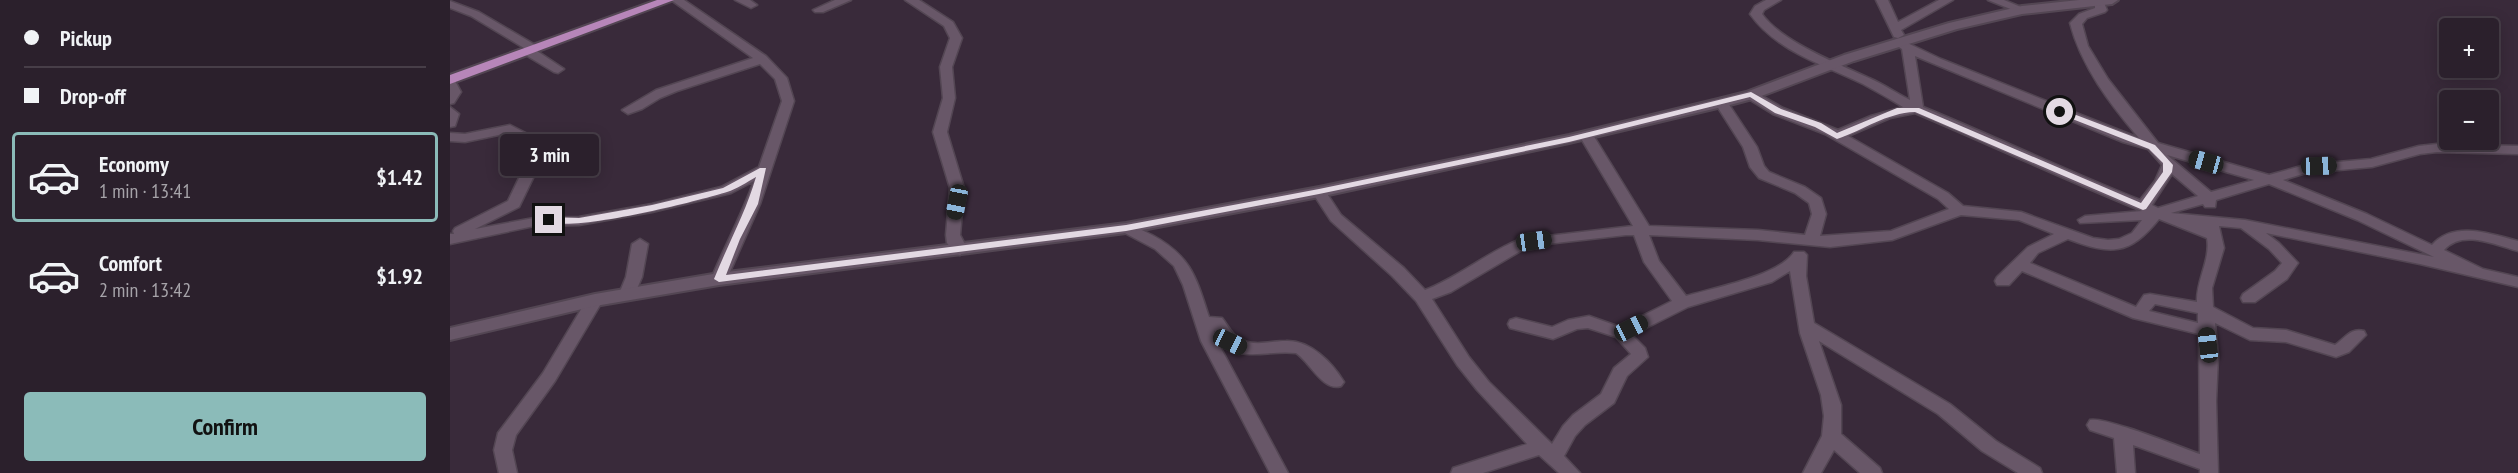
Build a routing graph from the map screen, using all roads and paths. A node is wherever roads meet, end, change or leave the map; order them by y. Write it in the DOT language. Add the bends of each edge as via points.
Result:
graph roads {
  1 [pos="668,0"];
  2 [pos="677,0"];
  3 [pos="844,0"];
  4 [pos="911,0"];
  5 [pos="1775,0"];
  6 [pos="1882,0"];
  7 [pos="1947,0"];
  8 [pos="1994,0"];
  9 [pos="2106,1"];
  10 [pos="450,4"];
  11 [pos="819,10"];
  12 [pos="2022,10"];
  13 [pos="1902,41"];
  14 [pos="531,50"];
  15 [pos="762,59"];
  16 [pos="1829,66"];
  17 [pos="558,69"];
  18 [pos="450,81"];
  19 [pos="1751,94"];
  20 [pos="450,100"];
  21 [pos="1721,103"];
  22 [pos="1916,109"];
  23 [pos="628,110"];
  24 [pos="450,111"];
  25 [pos="450,123"];
  26 [pos="1586,135"];
  27 [pos="1837,136"];
  28 [pos="450,137"];
  29 [pos="2152,147"];
  30 [pos="2518,150"];
  31 [pos="2169,165"];
  32 [pos="763,170"];
  33 [pos="2271,180"];
  34 [pos="1319,192"];
  35 [pos="2208,198"];
  36 [pos="1959,210"];
  37 [pos="2155,213"];
  38 [pos="2085,220"];
  39 [pos="2245,224"];
  40 [pos="2212,227"];
  41 [pos="1126,228"];
  42 [pos="1642,231"];
  43 [pos="2068,232"];
  44 [pos="450,238"];
  45 [pos="1807,241"];
  46 [pos="640,244"];
  47 [pos="2518,246"];
  48 [pos="960,250"];
  49 [pos="2435,251"];
  50 [pos="1797,261"];
  51 [pos="2019,264"];
  52 [pos="2479,273"];
  53 [pos="719,279"];
  54 [pos="2003,280"];
  55 [pos="2518,282"];
  56 [pos="627,294"];
  57 [pos="1422,297"];
  58 [pos="2249,298"];
  59 [pos="595,300"];
  60 [pos="1682,303"];
  61 [pos="2205,309"];
  62 [pos="2139,314"];
  63 [pos="1204,323"];
  64 [pos="1516,324"];
  65 [pos="1809,327"];
  66 [pos="2206,330"];
  67 [pos="450,334"];
  68 [pos="1623,334"];
  69 [pos="2358,335"];
  70 [pos="1335,382"];
  71 [pos="2096,424"];
  72 [pos="2122,433"];
  73 [pos="1831,436"];
  74 [pos="1549,452"];
  75 [pos="2208,468"];
  76 [pos="508,473"];
  77 [pos="1279,473"];
  78 [pos="1460,473"];
  79 [pos="1571,473"];
  80 [pos="1812,473"];
  81 [pos="1873,473"];
  82 [pos="2033,473"];
  83 [pos="2126,473"];
  1 -- 14 [label="highway"];
  2 -- 15 [label="street"];
  3 -- 11 [label="street"];
  4 -- 48 [label="street" via="949,24 956,38 946,67 949,98 940,132 957,188 952,235"];
  5 -- 16 [label="street" via="1759,8 1756,14 1765,27"];
  6 -- 13 [label="street"];
  7 -- 13 [label="street"];
  8 -- 12 [label="street"];
  9 -- 12 [label="street"];
  9 -- 29 [label="street" via="2101,10 2081,17 2076,23 2082,46"];
  10 -- 14 [label="street" via="475,14"];
  12 -- 13 [label="street"];
  13 -- 16 [label="street"];
  13 -- 22 [label="street" via="1918,97"];
  13 -- 29 [label="street"];
  14 -- 17 [label="street"];
  14 -- 18 [label="highway"];
  15 -- 23 [label="street" via="670,89"];
  15 -- 32 [label="street" via="781,78 788,100"];
  16 -- 19 [label="street"];
  16 -- 22 [label="street"];
  18 -- 20 [label="street" via="455,92"];
  19 -- 21 [label="street"];
  19 -- 27 [label="street" via="1778,111"];
  21 -- 26 [label="street"];
  21 -- 45 [label="street" via="1764,175 1816,201 1819,214"];
  22 -- 27 [label="street" via="1881,116"];
  22 -- 37 [label="street"];
  24 -- 25 [label="street"];
  26 -- 34 [label="street"];
  26 -- 42 [label="street"];
  27 -- 36 [label="street" via="1943,196"];
  28 -- 44 [label="street" via="510,129 546,147 514,204"];
  29 -- 31 [label="street"];
  29 -- 33 [label="street"];
  30 -- 33 [label="street" via="2419,150 2372,163 2319,166"];
  31 -- 35 [label="street"];
  31 -- 37 [label="street"];
  32 -- 44 [label="street" via="726,190 652,208 579,221 534,222"];
  32 -- 53 [label="street" via="753,204"];
  33 -- 35 [label="street"];
  33 -- 49 [label="street"];
  34 -- 41 [label="street"];
  34 -- 57 [label="street" via="1336,218"];
  35 -- 37 [label="street"];
  35 -- 40 [label="street"];
  36 -- 43 [label="street" via="2021,216"];
  36 -- 45 [label="street" via="1892,235"];
  37 -- 38 [label="street"];
  37 -- 40 [label="street"];
  37 -- 43 [label="street" via="2137,236 2123,243 2098,244"];
  39 -- 40 [label="street"];
  39 -- 52 [label="street"];
  39 -- 58 [label="street" via="2290,263 2282,275"];
  40 -- 61 [label="street" via="2216,248 2204,288"];
  41 -- 48 [label="street"];
  41 -- 63 [label="street" via="1160,246 1180,263"];
  42 -- 45 [label="street"];
  42 -- 57 [label="street" via="1526,242"];
  42 -- 60 [label="street" via="1652,262"];
  43 -- 51 [label="street" via="2033,250"];
  45 -- 50 [label="street"];
  46 -- 56 [label="street"];
  47 -- 49 [label="street" via="2458,234 2446,238"];
  48 -- 53 [label="street"];
  49 -- 52 [label="street"];
  50 -- 60 [label="street" via="1766,278"];
  50 -- 65 [label="street"];
  51 -- 54 [label="street"];
  51 -- 62 [label="street"];
  52 -- 55 [label="street"];
  53 -- 56 [label="street"];
  56 -- 59 [label="street"];
  57 -- 74 [label="street" via="1463,362"];
  59 -- 67 [label="street"];
  59 -- 76 [label="street" via="549,377 507,433 503,450"];
  60 -- 68 [label="street"];
  61 -- 62 [label="street" via="2154,299"];
  61 -- 66 [label="street"];
  61 -- 69 [label="street" via="2250,334 2286,336 2327,349 2340,350"];
  62 -- 66 [label="street"];
  63 -- 70 [label="street" via="1216,322 1230,342 1245,348 1260,351 1289,346 1305,351"];
  63 -- 77 [label="street" via="1209,341"];
  64 -- 68 [label="street" via="1553,333 1588,322"];
  65 -- 73 [label="street" via="1830,403"];
  65 -- 82 [label="street" via="1930,400 1989,446"];
  66 -- 75 [label="street"];
  68 -- 74 [label="street" via="1639,357 1620,372 1608,398"];
  71 -- 72 [label="street"];
  72 -- 75 [label="street"];
  72 -- 83 [label="street"];
  73 -- 80 [label="street"];
  73 -- 81 [label="street"];
  74 -- 78 [label="street"];
  74 -- 79 [label="street"];
}
